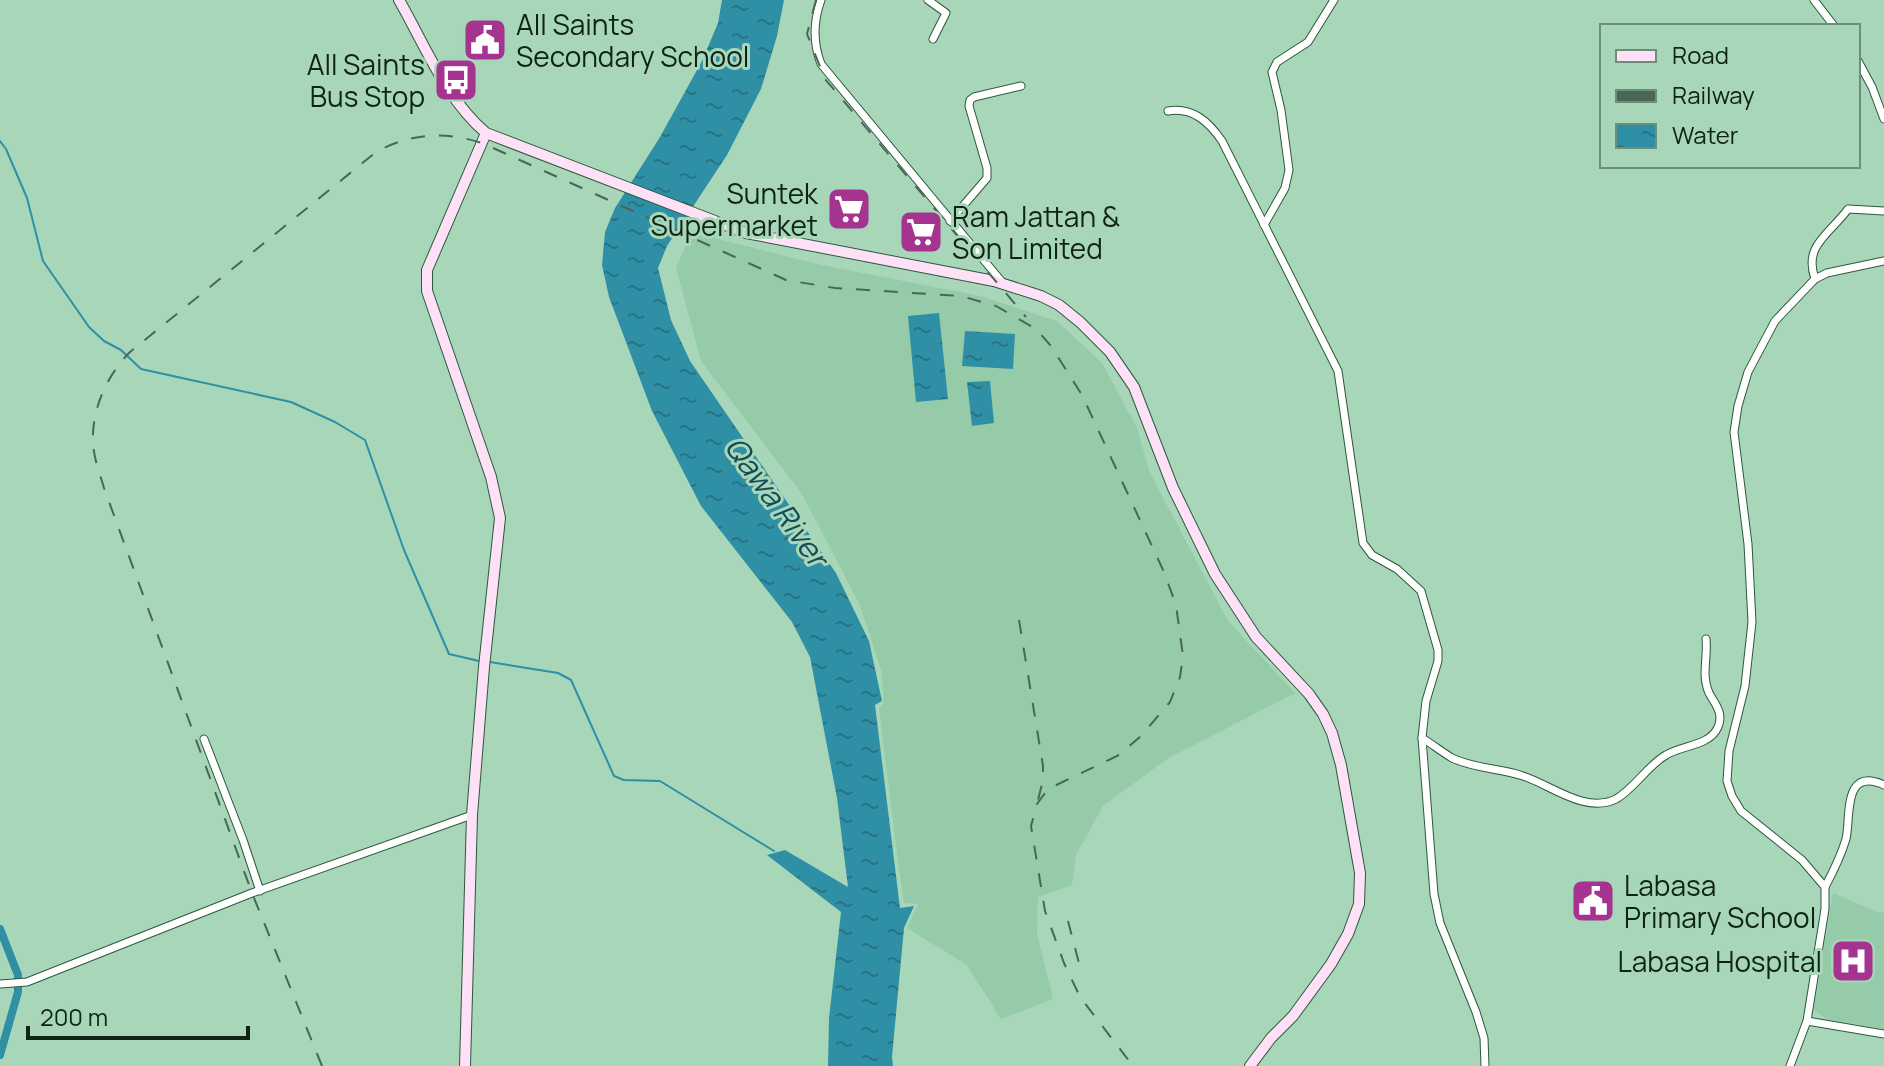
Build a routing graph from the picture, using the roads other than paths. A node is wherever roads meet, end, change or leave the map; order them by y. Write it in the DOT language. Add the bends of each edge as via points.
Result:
graph roads {
  1 [pos="399,0"];
  2 [pos="821,0"];
  3 [pos="928,0"];
  4 [pos="1334,0"];
  5 [pos="1814,0"];
  6 [pos="1832,24"];
  7 [pos="933,39"];
  8 [pos="1860,65"];
  9 [pos="1021,86"];
  10 [pos="1168,111"];
  11 [pos="1884,119"];
  12 [pos="486,133"];
  13 [pos="1884,211"];
  14 [pos="950,221"];
  15 [pos="1264,225"];
  16 [pos="1884,261"];
  17 [pos="1815,279"];
  18 [pos="1003,284"];
  19 [pos="1706,639"];
  20 [pos="1422,738"];
  21 [pos="204,739"];
  22 [pos="1884,785"];
  23 [pos="472,815"];
  24 [pos="1825,887"];
  25 [pos="260,891"];
  26 [pos="0,984"];
  27 [pos="1807,1021"];
  28 [pos="1884,1034"];
  29 [pos="465,1066"];
  30 [pos="1250,1066"];
  31 [pos="1485,1066"];
  32 [pos="1790,1066"];
  1 -- 12 [label="main road" via="450,91"];
  2 -- 14 [label="street" via="814,40 821,64"];
  3 -- 7 [label="street" via="946,13"];
  4 -- 15 [label="street" via="1308,42 1277,62 1272,72 1289,170"];
  5 -- 6 [label="street"];
  8 -- 11 [label="street"];
  9 -- 14 [label="street" via="970,100 987,178"];
  10 -- 15 [label="street" via="1187,111 1210,124"];
  12 -- 18 [label="main road" via="767,238"];
  12 -- 23 [label="main road" via="427,270 427,291 500,518"];
  13 -- 17 [label="street" via="1848,209 1811,255"];
  14 -- 18 [label="street"];
  15 -- 20 [label="street" via="1338,371 1363,543 1372,555 1412,580 1427,604 1438,661"];
  16 -- 17 [label="street"];
  17 -- 24 [label="street" via="1775,321 1748,372 1738,406 1734,432 1752,622 1727,781 1741,811 1802,860"];
  18 -- 30 [label="main road" via="1059,305 1121,366 1215,574 1256,637 1309,694 1332,733 1360,873 1359,904 1331,964"];
  19 -- 20 [label="street" via="1704,672 1719,726 1709,739 1655,761 1615,799 1578,800 1523,776 1471,765"];
  20 -- 31 [label="street" via="1440,923 1476,1012"];
  21 -- 25 [label="street"];
  22 -- 24 [label="street" via="1856,786 1846,837"];
  23 -- 25 [label="street"];
  23 -- 29 [label="main road"];
  24 -- 27 [label="street"];
  25 -- 26 [label="street" via="27,982"];
  27 -- 28 [label="street"];
  27 -- 32 [label="street"];
}
